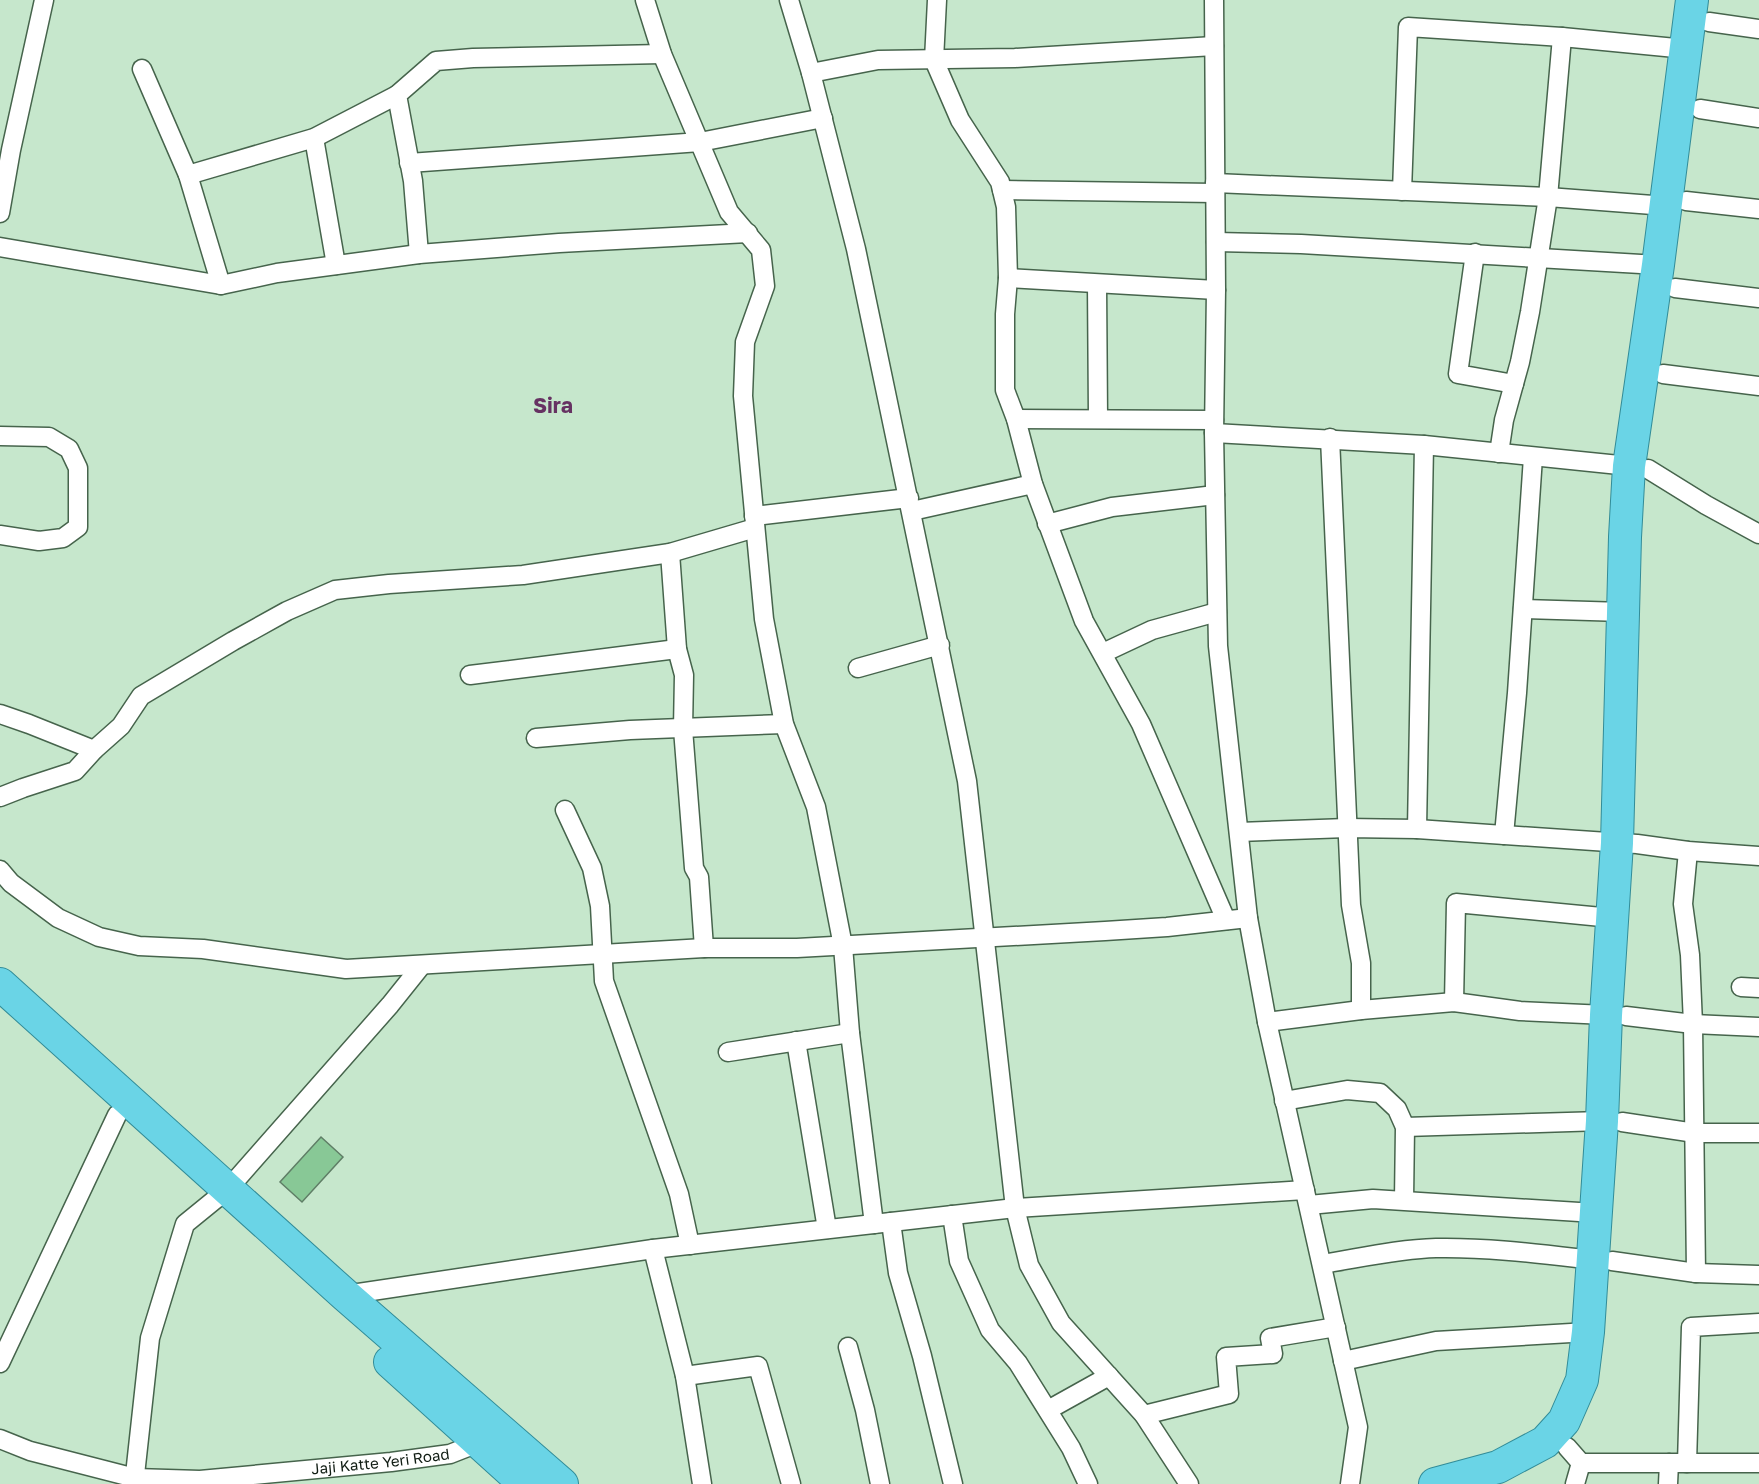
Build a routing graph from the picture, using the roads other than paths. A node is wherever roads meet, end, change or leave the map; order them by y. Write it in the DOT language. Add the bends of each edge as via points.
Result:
graph roads {
  1 [pos="44,0"];
  2 [pos="645,0"];
  3 [pos="789,0"];
  4 [pos="937,0"];
  5 [pos="1214,0"];
  6 [pos="1704,7"];
  7 [pos="1759,29"];
  8 [pos="1562,37"];
  9 [pos="1214,46"];
  10 [pos="1686,49"];
  11 [pos="662,54"];
  12 [pos="934,60"];
  13 [pos="142,69"];
  14 [pos="811,73"];
  15 [pos="397,95"];
  16 [pos="1700,109"];
  17 [pos="823,118"];
  18 [pos="1759,118"];
  19 [pos="314,138"];
  20 [pos="700,142"];
  21 [pos="6,149"];
  22 [pos="409,163"];
  23 [pos="188,175"];
  24 [pos="1215,188"];
  25 [pos="1002,190"];
  26 [pos="1402,191"];
  27 [pos="1548,197"];
  28 [pos="1676,204"];
  29 [pos="1759,209"];
  30 [pos="0,213"];
  31 [pos="748,233"];
  32 [pos="1216,242"];
  33 [pos="0,247"];
  34 [pos="1475,253"];
  35 [pos="419,254"];
  36 [pos="1537,258"];
  37 [pos="336,265"];
  38 [pos="1667,277"];
  39 [pos="1008,278"];
  40 [pos="1096,284"];
  41 [pos="221,285"];
  42 [pos="1216,290"];
  43 [pos="1759,298"];
  44 [pos="1663,374"];
  45 [pos="1514,384"];
  46 [pos="1759,386"];
  47 [pos="1098,418"];
  48 [pos="1016,419"];
  49 [pos="1214,427"];
  50 [pos="0,436"];
  51 [pos="1330,438"];
  52 [pos="1424,445"];
  53 [pos="1499,453"];
  54 [pos="1533,457"];
  55 [pos="1639,467"];
  56 [pos="1033,484"];
  57 [pos="1215,495"];
  58 [pos="910,504"];
  59 [pos="754,522"];
  60 [pos="1047,524"];
  61 [pos="1759,534"];
  62 [pos="0,536"];
  63 [pos="669,553"];
  64 [pos="1523,609"];
  65 [pos="1217,612"];
  66 [pos="1623,612"];
  67 [pos="940,645"];
  68 [pos="677,649"];
  69 [pos="1103,653"];
  70 [pos="858,668"];
  71 [pos="470,675"];
  72 [pos="0,714"];
  73 [pos="784,724"];
  74 [pos="683,729"];
  75 [pos="536,738"];
  76 [pos="94,750"];
  77 [pos="0,797"];
  78 [pos="565,810"];
  79 [pos="1347,828"];
  80 [pos="1417,829"];
  81 [pos="1239,832"];
  82 [pos="1504,835"];
  83 [pos="1627,844"];
  84 [pos="1688,851"];
  85 [pos="1759,856"];
  86 [pos="0,870"];
  87 [pos="1248,918"];
  88 [pos="1612,918"];
  89 [pos="1226,920"];
  90 [pos="983,937"];
  91 [pos="843,946"];
  92 [pos="704,948"];
  93 [pos="603,954"];
  94 [pos="422,964"];
  95 [pos="0,984"];
  96 [pos="1454,1002"];
  97 [pos="1361,1010"];
  98 [pos="0,1012"];
  99 [pos="1616,1015"];
  100 [pos="1267,1022"];
  101 [pos="1693,1024"];
  102 [pos="1759,1027"];
  103 [pos="849,1033"];
  104 [pos="796,1041"];
  105 [pos="728,1052"];
  106 [pos="1284,1101"];
  107 [pos="117,1115"];
  108 [pos="1612,1122"];
  109 [pos="1405,1127"];
  110 [pos="1695,1133"];
  111 [pos="1759,1133"];
  112 [pos="220,1196"];
  113 [pos="1307,1197"];
  114 [pos="1404,1200"];
  115 [pos="1015,1208"];
  116 [pos="1595,1213"];
  117 [pos="952,1215"];
  118 [pos="883,1223"];
  119 [pos="827,1229"];
  120 [pos="690,1245"];
  121 [pos="653,1249"];
  122 [pos="1602,1261"];
  123 [pos="1322,1264"];
  124 [pos="1696,1273"];
  125 [pos="1759,1275"];
  126 [pos="345,1295"];
  127 [pos="1759,1323"];
  128 [pos="1336,1327"];
  129 [pos="1588,1332"];
  130 [pos="848,1347"];
  131 [pos="1343,1361"];
  132 [pos="0,1363"];
  133 [pos="685,1376"];
  134 [pos="1108,1376"];
  135 [pos="1048,1410"];
  136 [pos="1144,1415"];
  137 [pos="0,1439"];
  138 [pos="478,1443"];
  139 [pos="1574,1455"];
  140 [pos="1678,1463"];
  141 [pos="1759,1463"];
  142 [pos="134,1481"];
  143 [pos="1185,1483"];
  144 [pos="525,1484"];
  145 [pos="562,1484"];
  146 [pos="702,1484"];
  147 [pos="791,1484"];
  148 [pos="880,1484"];
  149 [pos="953,1484"];
  150 [pos="1088,1484"];
  151 [pos="1350,1484"];
  152 [pos="1435,1484"];
  153 [pos="1507,1484"];
  154 [pos="1575,1484"];
  155 [pos="1668,1484"];
  1 -- 21 [label="street"];
  2 -- 11 [label="street"];
  3 -- 14 [label="street"];
  4 -- 12 [label="street"];
  5 -- 9 [label="street"];
  6 -- 7 [label="street"];
  6 -- 10 [label="highway"];
  6 -- 16 [label="highway"];
  8 -- 10 [label="street"];
  8 -- 26 [label="street" via="1408,27"];
  8 -- 27 [label="street"];
  9 -- 12 [label="street"];
  9 -- 24 [label="street"];
  10 -- 28 [label="highway"];
  11 -- 15 [label="street" via="436,61"];
  11 -- 20 [label="street"];
  12 -- 14 [label="street" via="878,60"];
  12 -- 25 [label="street" via="960,120"];
  13 -- 23 [label="street"];
  14 -- 17 [label="street"];
  15 -- 19 [label="street"];
  15 -- 22 [label="street"];
  16 -- 18 [label="street"];
  16 -- 28 [label="highway"];
  17 -- 20 [label="street"];
  17 -- 58 [label="street" via="856,249"];
  19 -- 23 [label="street"];
  19 -- 37 [label="street"];
  20 -- 22 [label="street"];
  20 -- 31 [label="street" via="729,212"];
  21 -- 30 [label="street"];
  22 -- 35 [label="street"];
  23 -- 41 [label="street"];
  24 -- 25 [label="street"];
  24 -- 26 [label="street"];
  24 -- 32 [label="street"];
  25 -- 39 [label="street"];
  26 -- 27 [label="street"];
  27 -- 28 [label="street"];
  27 -- 36 [label="street"];
  28 -- 29 [label="street"];
  28 -- 38 [label="highway"];
  31 -- 35 [label="street"];
  31 -- 59 [label="street" via="760,250 765,286 745,342 743,396"];
  32 -- 34 [label="street"];
  32 -- 42 [label="street"];
  33 -- 41 [label="street"];
  34 -- 36 [label="street"];
  34 -- 45 [label="street" via="1458,374"];
  35 -- 37 [label="street"];
  36 -- 38 [label="street"];
  36 -- 45 [label="street"];
  37 -- 41 [label="street"];
  38 -- 43 [label="street"];
  38 -- 44 [label="highway"];
  38 -- 55 [label="highway"];
  39 -- 40 [label="street"];
  39 -- 48 [label="street" via="1005,390"];
  40 -- 42 [label="street"];
  40 -- 47 [label="street"];
  42 -- 49 [label="street"];
  44 -- 46 [label="street"];
  44 -- 55 [label="highway"];
  45 -- 53 [label="street"];
  47 -- 48 [label="street"];
  47 -- 49 [label="street"];
  48 -- 56 [label="street"];
  49 -- 51 [label="street"];
  49 -- 57 [label="street"];
  50 -- 62 [label="street" via="49,437 69,449 78,468 78,527 63,538 39,541"];
  51 -- 52 [label="street"];
  51 -- 79 [label="street"];
  52 -- 53 [label="street"];
  52 -- 80 [label="street"];
  53 -- 54 [label="street"];
  54 -- 55 [label="street"];
  54 -- 64 [label="street"];
  55 -- 61 [label="street"];
  55 -- 66 [label="highway"];
  55 -- 83 [label="highway" via="1644,538"];
  56 -- 58 [label="street"];
  56 -- 60 [label="street"];
  57 -- 60 [label="street" via="1112,507"];
  57 -- 65 [label="street"];
  58 -- 59 [label="street"];
  58 -- 67 [label="street"];
  59 -- 63 [label="street"];
  59 -- 73 [label="street" via="764,619"];
  60 -- 69 [label="street" via="1084,621"];
  63 -- 68 [label="street"];
  63 -- 76 [label="street" via="523,575 335,591 287,611 141,696 121,726"];
  64 -- 66 [label="street"];
  64 -- 82 [label="street"];
  65 -- 69 [label="street" via="1152,630"];
  65 -- 81 [label="street"];
  66 -- 83 [label="highway"];
  67 -- 70 [label="street"];
  67 -- 90 [label="street" via="967,781"];
  68 -- 71 [label="street"];
  68 -- 74 [label="street" via="684,675"];
  69 -- 89 [label="street" via="1141,724"];
  72 -- 76 [label="street"];
  73 -- 74 [label="street"];
  73 -- 91 [label="street" via="816,807"];
  74 -- 75 [label="street"];
  74 -- 92 [label="street"];
  76 -- 77 [label="street" via="75,771"];
  78 -- 93 [label="street" via="592,868 600,906"];
  79 -- 80 [label="street"];
  79 -- 81 [label="street"];
  79 -- 97 [label="street" via="1351,905 1361,963"];
  80 -- 82 [label="street"];
  81 -- 87 [label="street"];
  82 -- 83 [label="street"];
  83 -- 84 [label="street"];
  83 -- 88 [label="highway"];
  83 -- 99 [label="highway"];
  84 -- 85 [label="street"];
  84 -- 101 [label="street" via="1683,904"];
  86 -- 94 [label="street" via="11,883 58,918 99,937 139,946 203,949 346,969"];
  87 -- 89 [label="street"];
  87 -- 100 [label="street"];
  88 -- 96 [label="street" via="1456,903"];
  88 -- 99 [label="highway"];
  89 -- 90 [label="street" via="1147,929"];
  90 -- 91 [label="street"];
  90 -- 115 [label="street"];
  91 -- 92 [label="street"];
  91 -- 103 [label="street"];
  92 -- 93 [label="street"];
  93 -- 94 [label="street"];
  93 -- 120 [label="street" via="604,981 679,1194"];
  94 -- 112 [label="street"];
  95 -- 112 [label="highway"];
  96 -- 97 [label="street"];
  96 -- 99 [label="street" via="1520,1011"];
  97 -- 100 [label="street"];
  98 -- 107 [label="highway"];
  99 -- 101 [label="street"];
  99 -- 108 [label="highway"];
  100 -- 106 [label="street"];
  101 -- 102 [label="street"];
  101 -- 110 [label="street"];
  103 -- 104 [label="street"];
  103 -- 118 [label="street"];
  104 -- 105 [label="street"];
  104 -- 119 [label="street"];
  106 -- 109 [label="street" via="1347,1090 1380,1093 1397,1109"];
  106 -- 113 [label="street"];
  107 -- 112 [label="highway"];
  107 -- 132 [label="street"];
  108 -- 109 [label="street"];
  108 -- 110 [label="street"];
  108 -- 116 [label="highway"];
  108 -- 122 [label="highway"];
  109 -- 114 [label="street"];
  110 -- 111 [label="street"];
  110 -- 124 [label="street"];
  112 -- 126 [label="highway"];
  112 -- 138 [label="highway"];
  112 -- 142 [label="street" via="185,1224 150,1338"];
  113 -- 114 [label="street"];
  113 -- 115 [label="street"];
  113 -- 123 [label="street"];
  114 -- 116 [label="street"];
  115 -- 117 [label="street"];
  115 -- 134 [label="street" via="1029,1265 1061,1323"];
  116 -- 122 [label="highway"];
  117 -- 118 [label="street"];
  117 -- 135 [label="street" via="959,1261 990,1330 1018,1363"];
  118 -- 119 [label="street"];
  118 -- 149 [label="street" via="922,1356"];
  119 -- 120 [label="street"];
  120 -- 121 [label="street"];
  121 -- 126 [label="street"];
  121 -- 133 [label="street"];
  122 -- 123 [label="street" via="1437,1248"];
  122 -- 124 [label="street"];
  122 -- 129 [label="highway"];
  122 -- 139 [label="highway" via="1607,1334 1601,1385"];
  123 -- 128 [label="street"];
  124 -- 125 [label="street"];
  126 -- 145 [label="highway"];
  127 -- 140 [label="street" via="1691,1327"];
  128 -- 131 [label="street"];
  128 -- 136 [label="street" via="1270,1338 1272,1354 1226,1357 1229,1394"];
  129 -- 131 [label="street" via="1436,1341"];
  129 -- 152 [label="highway" via="1582,1380 1564,1422 1545,1442 1498,1467"];
  130 -- 148 [label="street"];
  131 -- 151 [label="street" via="1358,1427"];
  133 -- 146 [label="street"];
  133 -- 147 [label="street" via="758,1366"];
  134 -- 135 [label="street"];
  134 -- 136 [label="street"];
  135 -- 150 [label="street"];
  136 -- 143 [label="street"];
  137 -- 142 [label="street, Jaji Katte Yeri Road"];
  138 -- 142 [label="street, Jaji Katte Yeri Road" via="450,1454 391,1462 200,1480"];
  138 -- 144 [label="highway"];
  139 -- 140 [label="street"];
  139 -- 153 [label="highway" via="1557,1457"];
  139 -- 154 [label="street"];
  140 -- 141 [label="street"];
  140 -- 155 [label="street"];
}
